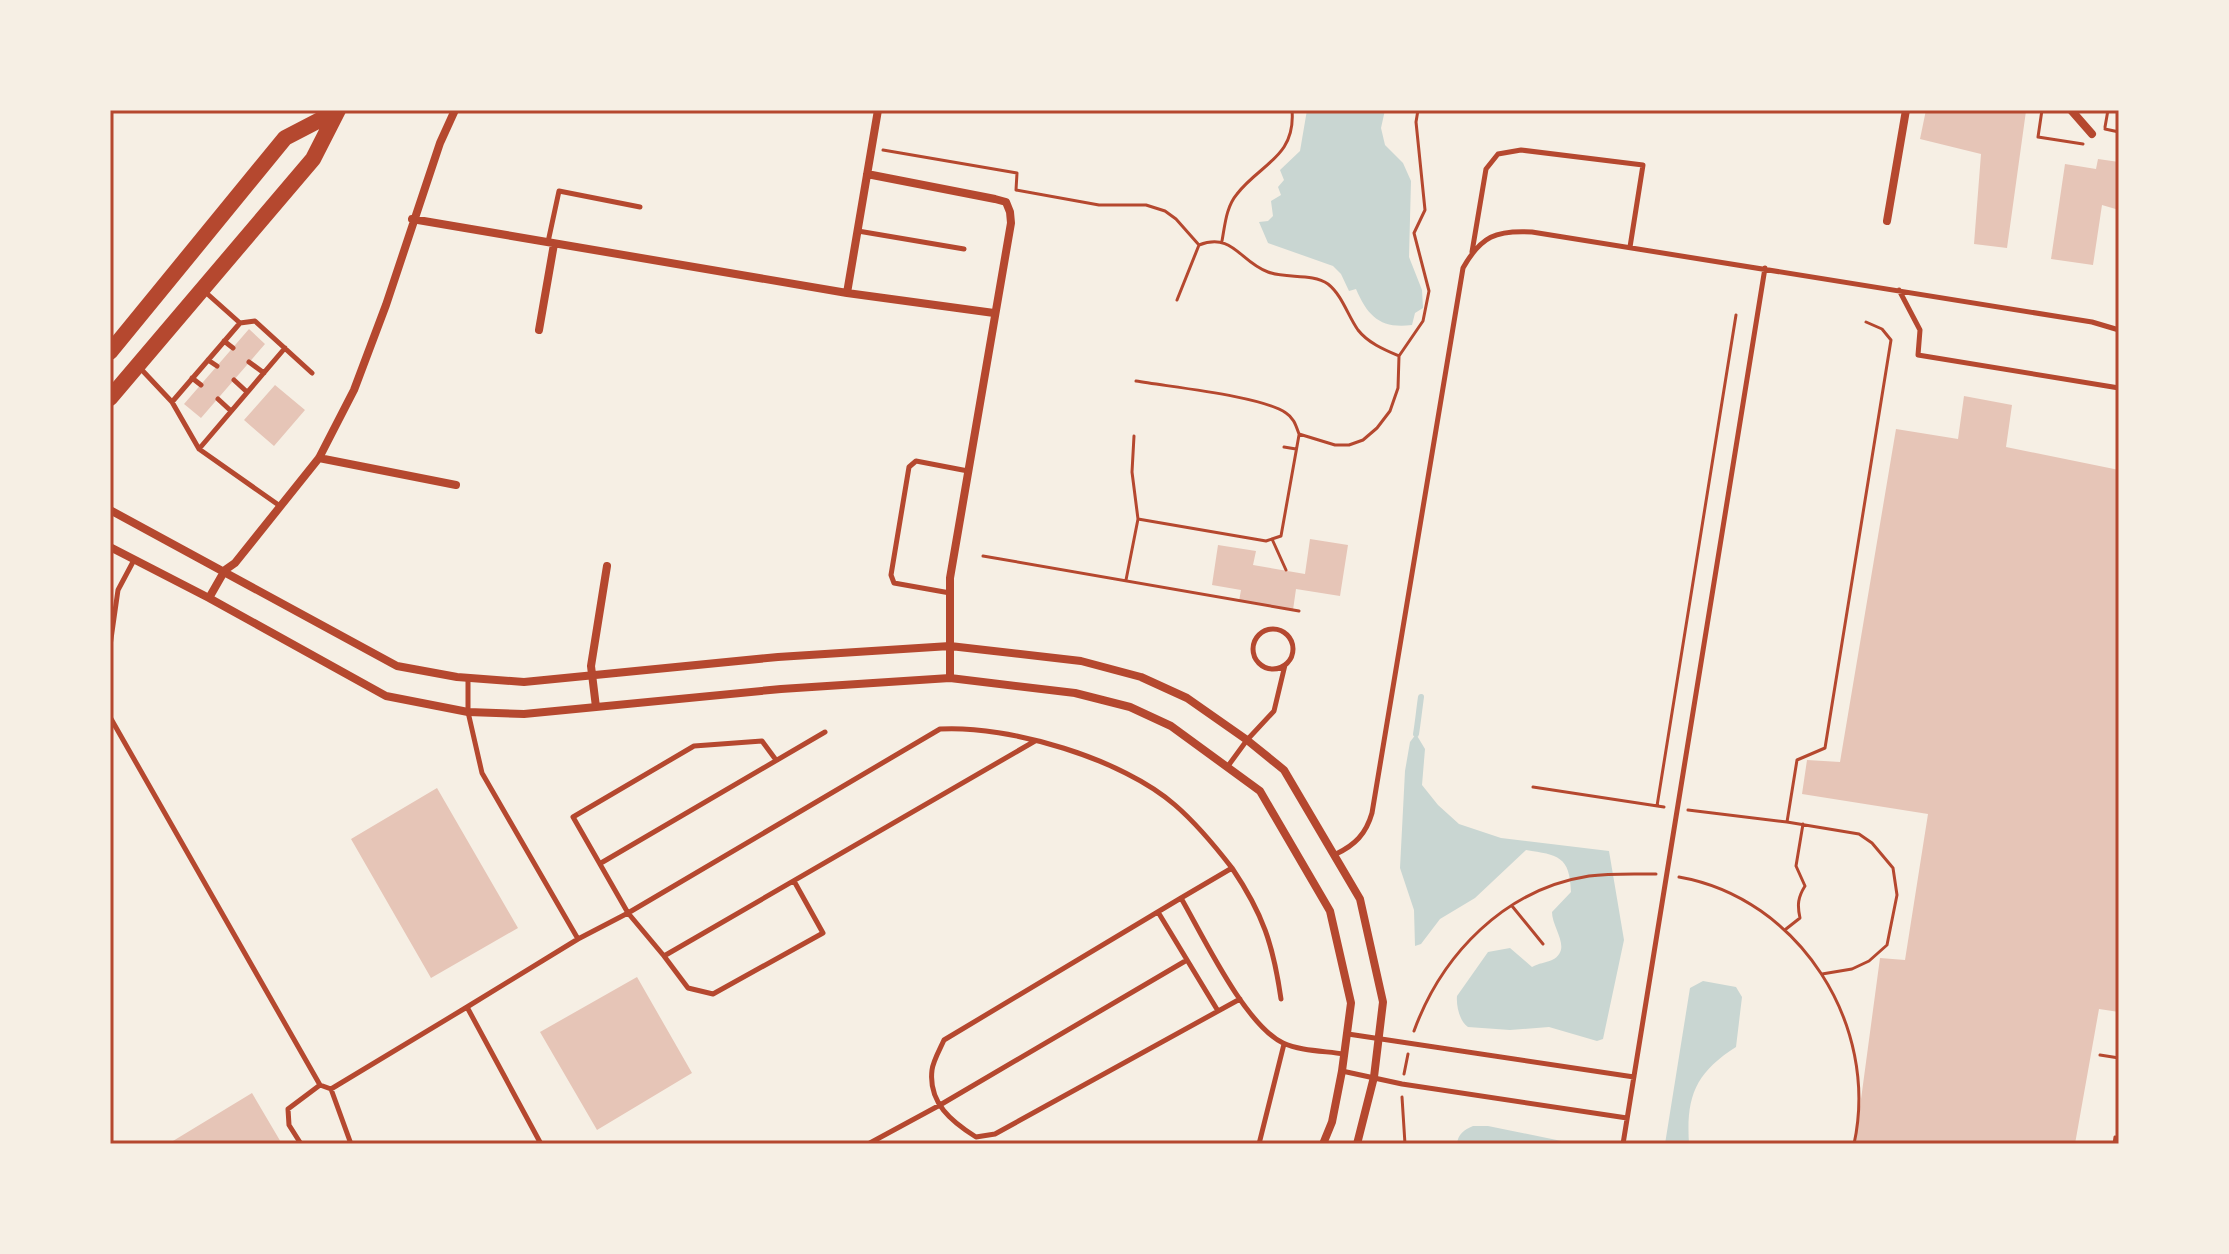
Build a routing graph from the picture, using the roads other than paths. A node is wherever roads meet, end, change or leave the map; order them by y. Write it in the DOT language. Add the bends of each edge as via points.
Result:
graph roads {
  1 [pos="335,110"];
  2 [pos="455,110"];
  3 [pos="878,110"];
  4 [pos="1906,110"];
  5 [pos="2071,110"];
  6 [pos="2092,134"];
  7 [pos="867,174"];
  8 [pos="640,207"];
  9 [pos="412,219"];
  10 [pos="1887,221"];
  11 [pos="857,231"];
  12 [pos="551,244"];
  13 [pos="1630,247"];
  14 [pos="964,249"];
  15 [pos="1472,253"];
  16 [pos="1765,268"];
  17 [pos="203,290"];
  18 [pos="1899,290"];
  19 [pos="847,293"];
  20 [pos="994,313"];
  21 [pos="240,323"];
  22 [pos="539,330"];
  23 [pos="2119,330"];
  24 [pos="224,341"];
  25 [pos="233,348"];
  26 [pos="285,348"];
  27 [pos="110,352"];
  28 [pos="208,360"];
  29 [pos="249,362"];
  30 [pos="138,365"];
  31 [pos="217,366"];
  32 [pos="264,373"];
  33 [pos="312,373"];
  34 [pos="192,378"];
  35 [pos="234,380"];
  36 [pos="201,385"];
  37 [pos="2119,388"];
  38 [pos="247,392"];
  39 [pos="110,398"];
  40 [pos="218,399"];
  41 [pos="172,402"];
  42 [pos="231,411"];
  43 [pos="199,449"];
  44 [pos="319,458"];
  45 [pos="968,471"];
  46 [pos="456,485"];
  47 [pos="280,506"];
  48 [pos="110,510"];
  49 [pos="110,547"];
  50 [pos="135,559"];
  51 [pos="607,566"];
  52 [pos="225,570"];
  53 [pos="950,593"];
  54 [pos="209,598"];
  55 [pos="110,646"];
  56 [pos="950,646"];
  57 [pos="1286,665"];
  58 [pos="593,675"];
  59 [pos="468,678"];
  60 [pos="950,678"];
  61 [pos="596,707"];
  62 [pos="468,712"];
  63 [pos="110,717"];
  64 [pos="825,732"];
  65 [pos="1247,740"];
  66 [pos="1035,741"];
  67 [pos="776,760"];
  68 [pos="1228,766"];
  69 [pos="1336,854"];
  70 [pos="601,863"];
  71 [pos="1232,868"];
  72 [pos="794,881"];
  73 [pos="1181,898"];
  74 [pos="1158,912"];
  75 [pos="628,913"];
  76 [pos="578,939"];
  77 [pos="664,956"];
  78 [pos="1187,960"];
  79 [pos="1240,999"];
  80 [pos="1281,999"];
  81 [pos="467,1007"];
  82 [pos="1218,1011"];
  83 [pos="1348,1034"];
  84 [pos="1378,1039"];
  85 [pos="1284,1044"];
  86 [pos="1345,1054"];
  87 [pos="1342,1071"];
  88 [pos="1374,1077"];
  89 [pos="1634,1077"];
  90 [pos="320,1085"];
  91 [pos="331,1089"];
  92 [pos="940,1105"];
  93 [pos="1627,1118"];
  94 [pos="301,1144"];
  95 [pos="351,1144"];
  96 [pos="541,1144"];
  97 [pos="868,1144"];
  98 [pos="1259,1144"];
  99 [pos="1323,1144"];
  100 [pos="1357,1144"];
  101 [pos="1623,1144"];
  1 -- 17 [label="main road" via="313,159"];
  1 -- 27 [label="main road" via="285,138"];
  2 -- 9 [label="street"];
  3 -- 7 [label="street"];
  4 -- 10 [label="street"];
  5 -- 6 [label="street"];
  7 -- 11 [label="street"];
  7 -- 20 [label="street" via="1006,202 1011,223"];
  8 -- 12 [label="lane" via="559,191"];
  9 -- 12 [label="street"];
  9 -- 44 [label="street" via="354,390"];
  11 -- 14 [label="lane"];
  11 -- 19 [label="street"];
  12 -- 19 [label="street"];
  12 -- 22 [label="street"];
  13 -- 15 [label="lane" via="1507,231 1490,236"];
  13 -- 15 [label="lane" via="1643,165 1521,150 1498,154 1486,169"];
  13 -- 16 [label="lane"];
  15 -- 69 [label="lane" via="1463,268 1372,813 1363,834"];
  16 -- 18 [label="lane"];
  16 -- 89 [label="lane"];
  17 -- 21 [label="lane"];
  17 -- 30 [label="main road"];
  18 -- 23 [label="lane"];
  18 -- 37 [label="lane" via="1920,330 1918,355"];
  19 -- 20 [label="street"];
  20 -- 45 [label="street"];
  21 -- 24 [label="lane"];
  21 -- 26 [label="lane" via="255,321"];
  24 -- 25 [label="lane"];
  24 -- 28 [label="lane"];
  26 -- 32 [label="lane"];
  26 -- 33 [label="lane"];
  28 -- 31 [label="lane"];
  28 -- 34 [label="lane"];
  29 -- 32 [label="lane"];
  30 -- 39 [label="main road"];
  30 -- 41 [label="lane"];
  32 -- 38 [label="lane"];
  34 -- 36 [label="lane"];
  34 -- 41 [label="lane"];
  35 -- 38 [label="lane"];
  38 -- 42 [label="lane"];
  40 -- 42 [label="lane"];
  41 -- 43 [label="lane"];
  42 -- 43 [label="lane"];
  43 -- 47 [label="lane"];
  44 -- 46 [label="street"];
  44 -- 47 [label="street"];
  45 -- 53 [label="street"];
  45 -- 53 [label="lane" via="916,461 909,467 891,575 894,583"];
  47 -- 52 [label="street"];
  48 -- 52 [label="street"];
  49 -- 50 [label="street"];
  50 -- 54 [label="street"];
  50 -- 55 [label="lane" via="118,590"];
  51 -- 58 [label="street"];
  52 -- 54 [label="street"];
  52 -- 59 [label="street" via="397,666"];
  53 -- 56 [label="street"];
  54 -- 62 [label="street" via="386,696"];
  56 -- 58 [label="street"];
  56 -- 60 [label="street"];
  56 -- 65 [label="street" via="1081,661 1141,677 1187,698"];
  57 -- 57 [label="lane" via="1293,648 1284,632 1274,628 1257,636 1253,645 1258,663 1276,669"];
  57 -- 65 [label="lane" via="1274,711"];
  58 -- 59 [label="street" via="524,682"];
  58 -- 61 [label="street"];
  59 -- 62 [label="lane"];
  60 -- 61 [label="street"];
  60 -- 68 [label="street" via="1075,693 1130,707 1171,726"];
  61 -- 62 [label="street" via="524,714"];
  62 -- 76 [label="lane" via="482,773"];
  63 -- 90 [label="lane"];
  64 -- 67 [label="lane"];
  65 -- 68 [label="lane"];
  65 -- 69 [label="street" via="1284,770"];
  66 -- 71 [label="lane" via="1066,747 1149,787 1196,825"];
  66 -- 72 [label="lane"];
  66 -- 75 [label="lane" via="968,728 940,729"];
  67 -- 70 [label="lane"];
  67 -- 70 [label="lane" via="762,741 694,746 586,809 573,817"];
  68 -- 83 [label="street" via="1260,791 1330,911 1351,1003"];
  69 -- 84 [label="street" via="1360,899 1373,954 1383,1002"];
  70 -- 75 [label="lane"];
  71 -- 73 [label="lane"];
  71 -- 80 [label="lane" via="1256,904 1275,958"];
  72 -- 77 [label="lane"];
  72 -- 77 [label="lane" via="823,933 713,994 688,988"];
  73 -- 74 [label="lane"];
  73 -- 79 [label="lane"];
  74 -- 78 [label="lane"];
  74 -- 92 [label="lane" via="944,1040 931,1069"];
  75 -- 76 [label="lane"];
  75 -- 77 [label="lane"];
  76 -- 81 [label="lane"];
  78 -- 82 [label="lane"];
  78 -- 92 [label="lane"];
  79 -- 82 [label="lane"];
  79 -- 85 [label="lane" via="1261,1027"];
  81 -- 91 [label="lane"];
  81 -- 96 [label="lane"];
  82 -- 92 [label="lane" via="995,1134 976,1137 949,1120"];
  83 -- 84 [label="lane"];
  83 -- 86 [label="street"];
  84 -- 88 [label="street"];
  84 -- 89 [label="lane"];
  85 -- 86 [label="lane"];
  85 -- 98 [label="lane"];
  86 -- 87 [label="street"];
  87 -- 88 [label="lane"];
  87 -- 99 [label="street"];
  88 -- 93 [label="lane"];
  88 -- 100 [label="street"];
  89 -- 93 [label="lane"];
  90 -- 91 [label="lane"];
  90 -- 94 [label="lane" via="288,1109 289,1125"];
  91 -- 95 [label="lane"];
  92 -- 97 [label="lane"];
  93 -- 101 [label="lane"];
}
